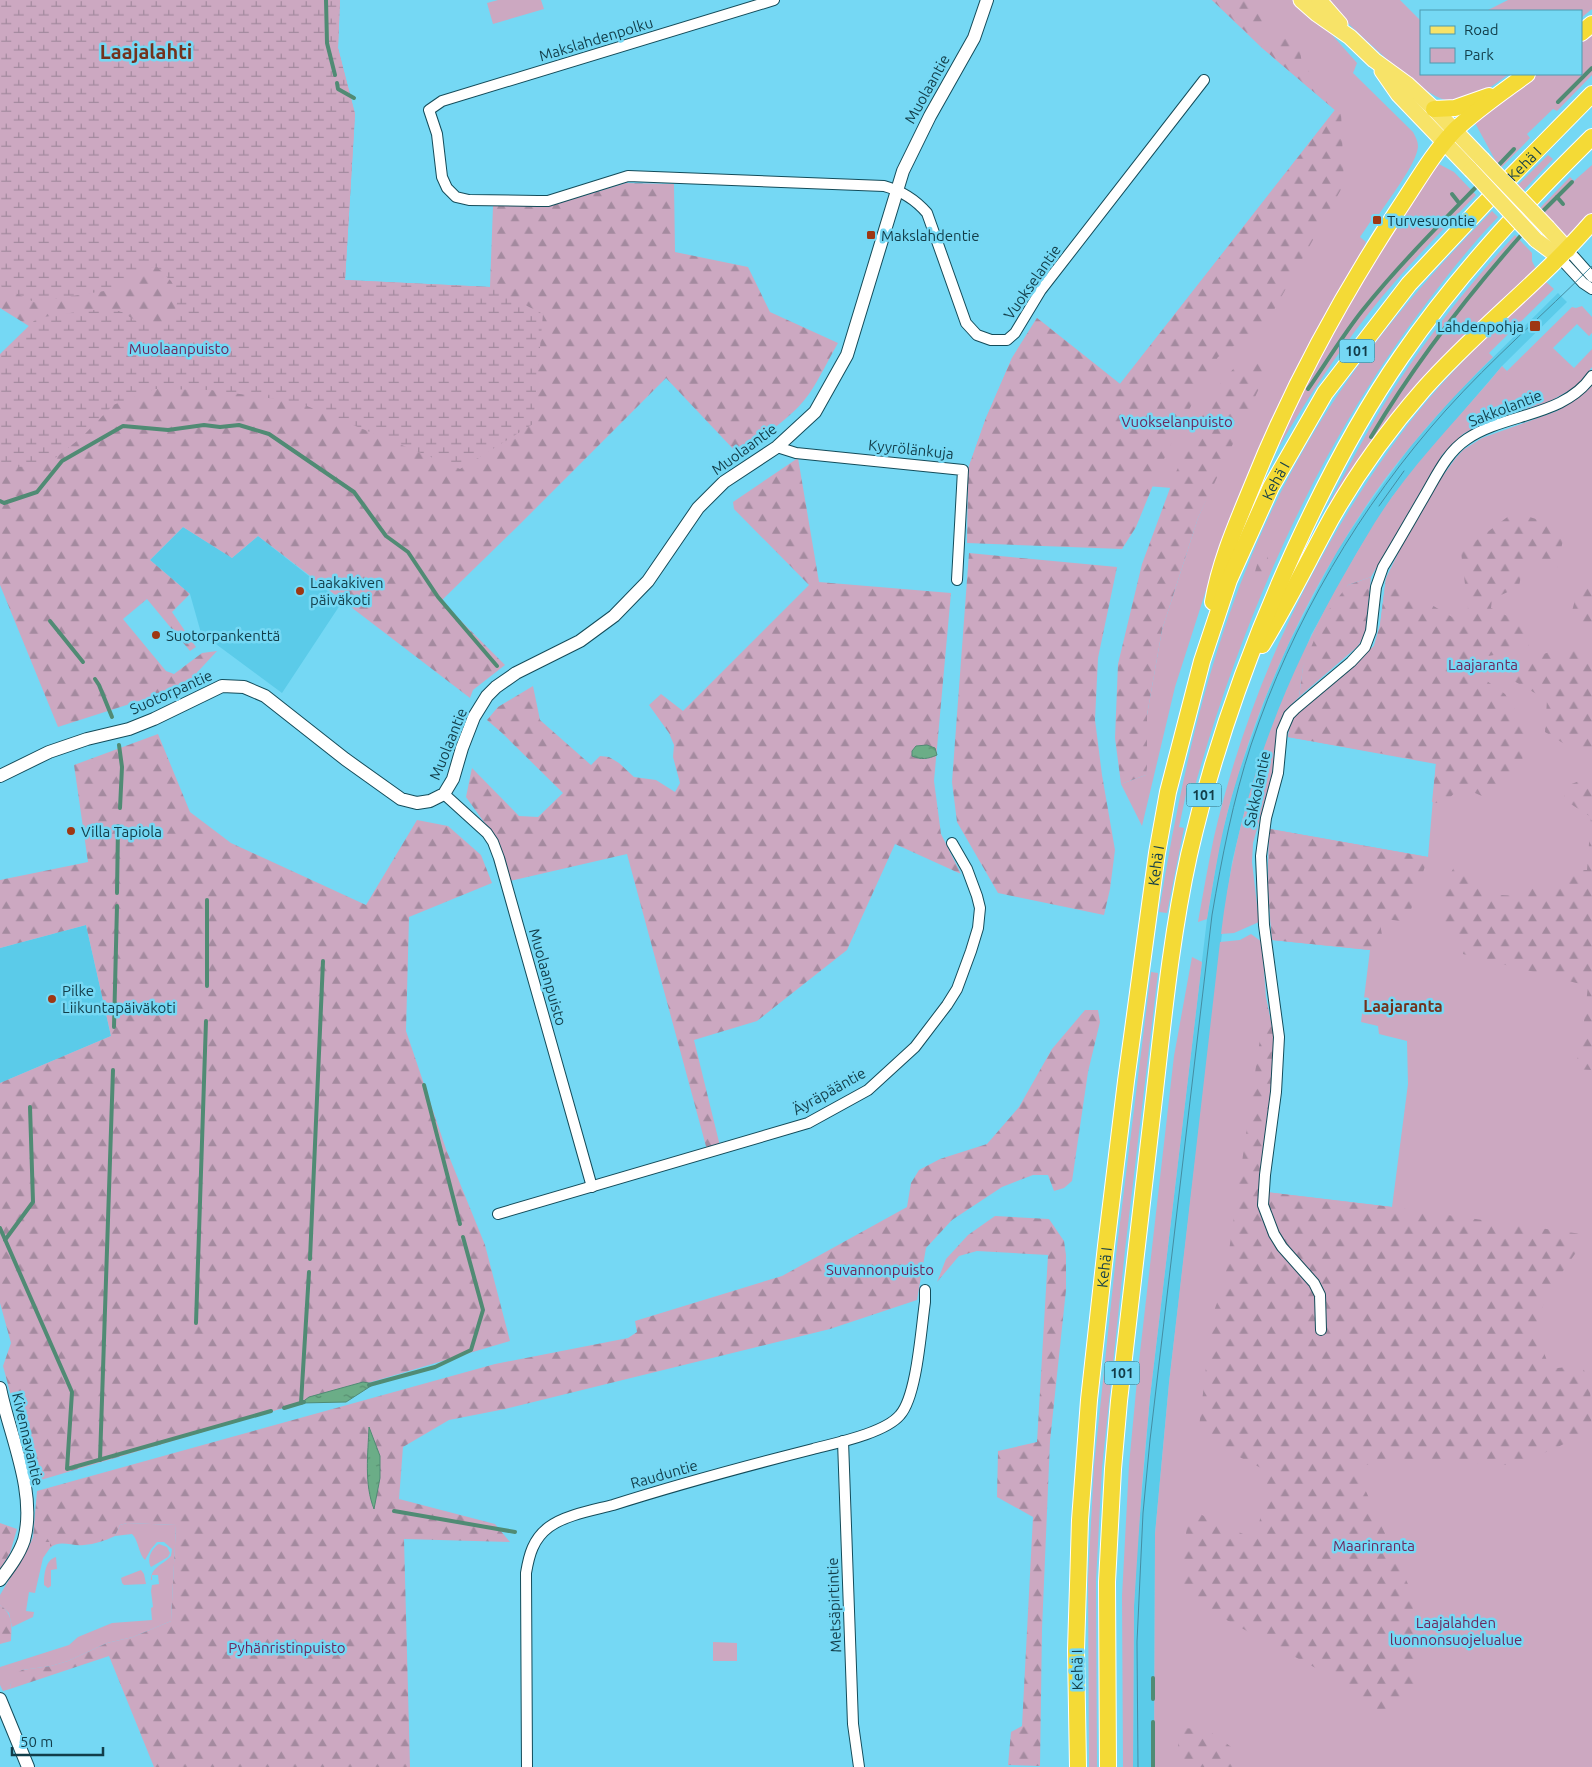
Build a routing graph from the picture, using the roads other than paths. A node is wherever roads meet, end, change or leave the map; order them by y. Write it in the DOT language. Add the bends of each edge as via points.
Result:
graph roads {
  1 [pos="774,0"];
  2 [pos="987,0"];
  3 [pos="1301,0"];
  4 [pos="1319,0"];
  5 [pos="1350,37"];
  6 [pos="1374,60"];
  7 [pos="1526,75"];
  8 [pos="1204,80"];
  9 [pos="1509,87"];
  10 [pos="1592,94"];
  11 [pos="1434,108"];
  12 [pos="1450,137"];
  13 [pos="1592,137"];
  14 [pos="897,189"];
  15 [pos="1592,222"];
  16 [pos="1564,253"];
  17 [pos="1592,277"];
  18 [pos="1592,289"];
  19 [pos="1592,376"];
  20 [pos="777,447"];
  21 [pos="957,580"];
  22 [pos="1202,661"];
  23 [pos="1241,678"];
  24 [pos="0,776"];
  25 [pos="444,794"];
  26 [pos="952,843"];
  27 [pos="592,1187"];
  28 [pos="498,1214"];
  29 [pos="925,1290"];
  30 [pos="1321,1330"];
  31 [pos="0,1388"];
  32 [pos="843,1441"];
  33 [pos="0,1580"];
  34 [pos="0,1699"];
  35 [pos="28,1767"];
  36 [pos="527,1767"];
  37 [pos="860,1767"];
  38 [pos="1078,1767"];
  39 [pos="1108,1767"];
  1 -- 14 [label="street, Makslahdenpolku" via="442,101 429,110 447,188 456,196 469,200 548,201 628,176 878,184"];
  2 -- 14 [label="street, Muolaantie" via="974,38 912,151"];
  3 -- 5 [label="main road"];
  4 -- 5 [label="main road"];
  5 -- 6 [label="main road"];
  6 -- 11 [label="main road"];
  6 -- 12 [label="main road" via="1398,94 1426,121"];
  7 -- 9 [label="highway"];
  8 -- 14 [label="street, Vuokselantie" via="1041,290 1015,333 1007,340 991,340 977,335 966,323 927,213"];
  9 -- 11 [label="highway" via="1455,108"];
  9 -- 12 [label="highway"];
  10 -- 22 [label="highway, Kehä I / 101" via="1409,284 1325,393 1271,487 1229,580"];
  11 -- 12 [label="main road"];
  12 -- 16 [label="main road, bridge" via="1482,159 1548,228"];
  12 -- 16 [label="main road, bridge" via="1471,170 1536,240"];
  12 -- 22 [label="highway" via="1428,164 1355,280 1283,413 1218,576"];
  13 -- 23 [label="highway, Kehä I / 101" via="1504,228 1450,291 1401,357 1317,500 1266,613"];
  14 -- 20 [label="street, Muolaantie" via="847,355 814,412"];
  15 -- 16 [label="highway"];
  16 -- 17 [label="street"];
  16 -- 18 [label="street" via="1583,283"];
  16 -- 23 [label="highway" via="1424,390 1392,429 1332,517 1278,619"];
  19 -- 30 [label="street, Sakkolantie" via="1581,389 1552,407 1485,429 1449,455 1383,567 1376,586 1371,631 1365,647 1352,662 1289,715 1282,731 1278,773 1260,856 1264,925 1279,1037 1263,1205 1282,1247 1314,1283 1320,1295"];
  20 -- 21 [label="street, Kyyrölänkuja" via="796,453 963,470"];
  20 -- 25 [label="street, Muolaantie" via="724,482 698,508 648,581 614,616 580,641 516,673 487,696 471,723 453,780"];
  22 -- 38 [label="highway, Kehä I / 101" via="1168,792 1148,911 1106,1246 1080,1520 1076,1640"];
  23 -- 39 [label="highway, Kehä I / 101" via="1188,857 1172,952 1113,1469 1107,1582"];
  24 -- 25 [label="street, Suotorpantie" via="49,752 154,720 222,686 233,685 265,696 401,799 417,803"];
  25 -- 27 [label="street, Muolaanpuisto" via="493,842"];
  26 -- 27 [label="street, Äyräpääntie" via="977,896 980,908 978,928 957,989 915,1048 868,1090 808,1124"];
  27 -- 28 [label="street, Äyräpääntie"];
  29 -- 32 [label="street, Rauduntie" via="913,1386 905,1408 884,1427"];
  31 -- 33 [label="street, Kivennavantie" via="20,1462 26,1511 24,1541"];
  32 -- 36 [label="street, Rauduntie" via="634,1498 559,1522 542,1533 532,1547 526,1573"];
  32 -- 37 [label="street, Metsäpirtintie" via="853,1724"];
  34 -- 35 [label="street"];
}
